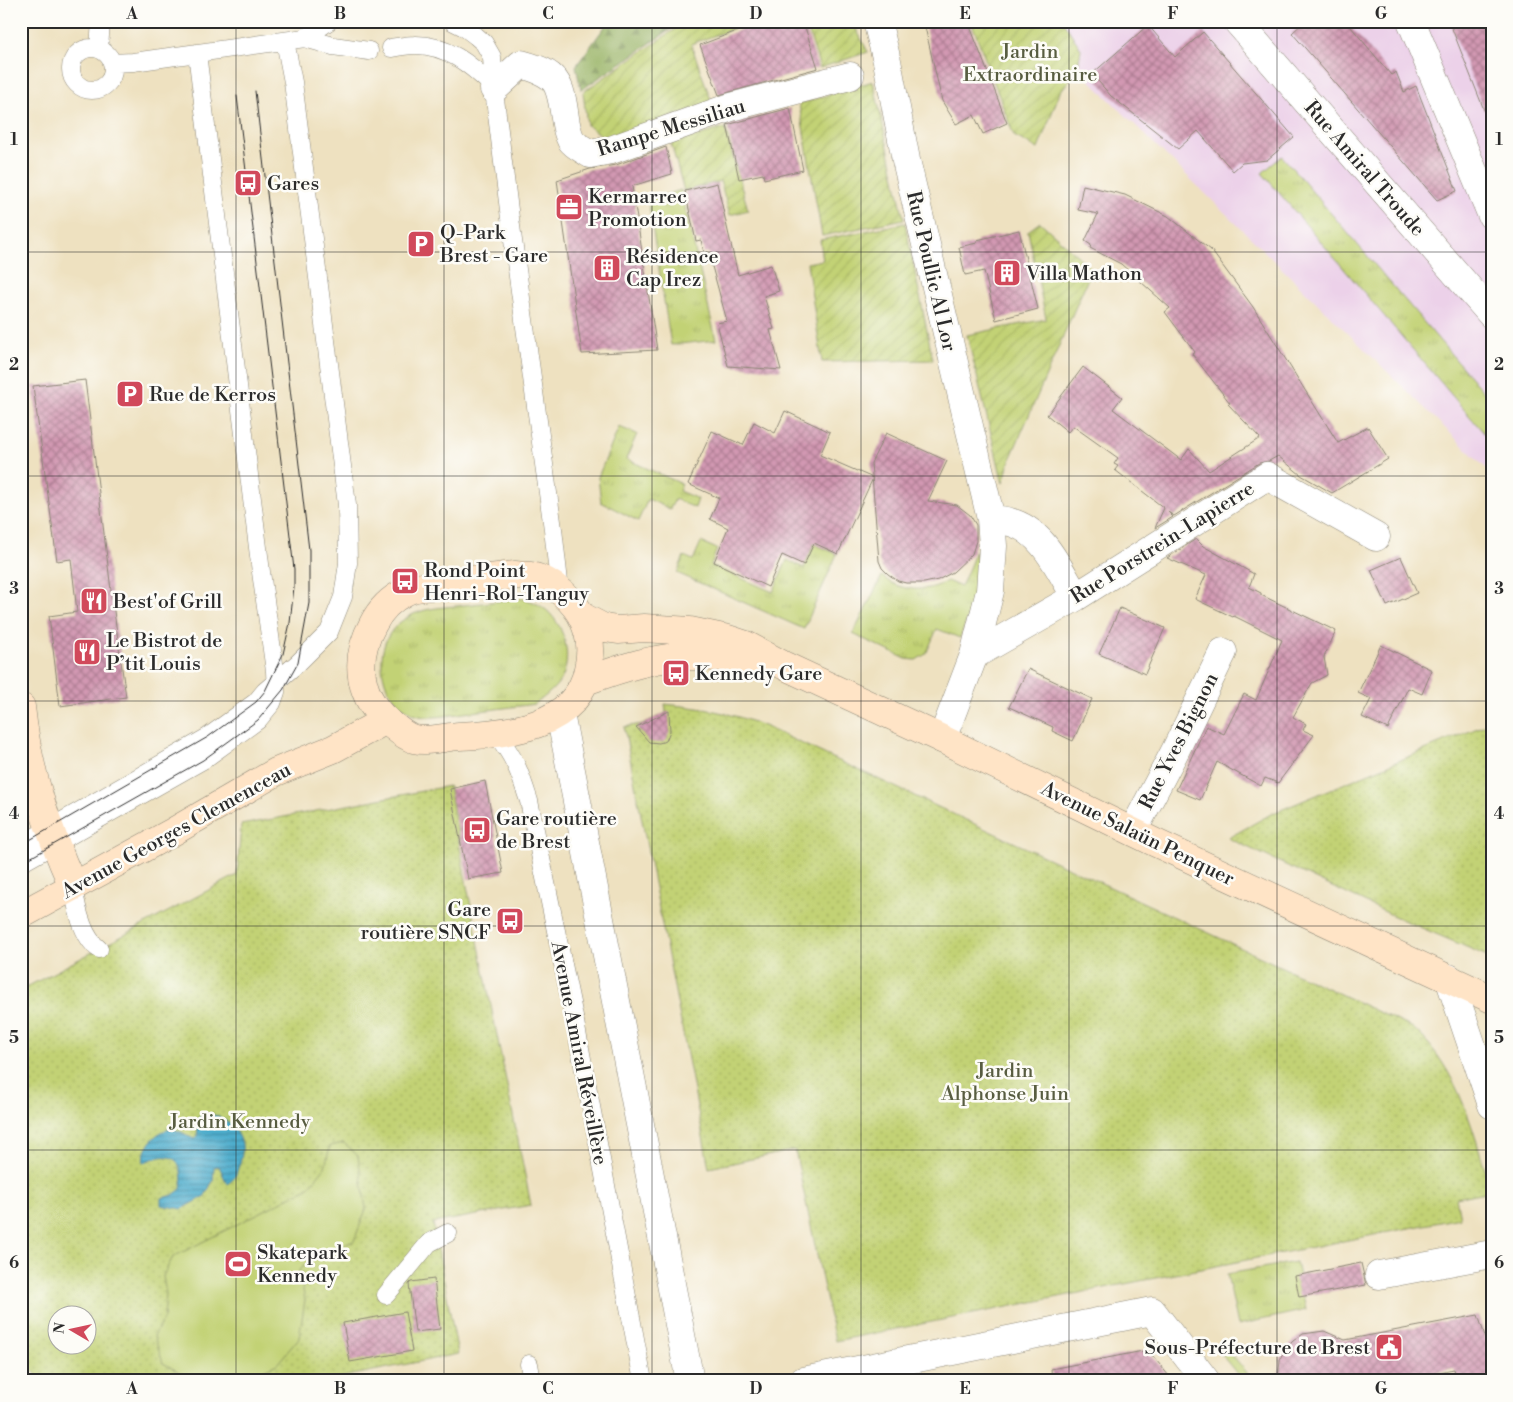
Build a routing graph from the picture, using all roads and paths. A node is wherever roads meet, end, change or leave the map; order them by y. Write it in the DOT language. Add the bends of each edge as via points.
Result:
graph roads {
  1 [pos="101,21"];
  2 [pos="329,21"];
  3 [pos="877,21"];
  4 [pos="1237,21"];
  5 [pos="1411,21"];
  6 [pos="454,22"];
  7 [pos="305,38"];
  8 [pos="285,41"];
  9 [pos="391,48"];
  10 [pos="98,49"];
  11 [pos="370,51"];
  12 [pos="196,53"];
  13 [pos="454,54"];
  14 [pos="112,63"];
  15 [pos="850,76"];
  16 [pos="494,87"];
  17 [pos="1482,166"];
  18 [pos="1492,216"];
  19 [pos="1492,315"];
  20 [pos="990,519"];
  21 [pos="1376,537"];
  22 [pos="560,591"];
  23 [pos="1076,597"];
  24 [pos="583,617"];
  25 [pos="1223,652"];
  26 [pos="974,655"];
  27 [pos="784,666"];
  28 [pos="586,681"];
  29 [pos="276,682"];
  30 [pos="21,707"];
  31 [pos="560,714"];
  32 [pos="386,720"];
  33 [pos="495,733"];
  34 [pos="942,739"];
  35 [pos="1133,831"];
  36 [pos="52,836"];
  37 [pos="21,845"];
  38 [pos="21,863"];
  39 [pos="73,886"];
  40 [pos="21,915"];
  41 [pos="99,949"];
  42 [pos="1449,978"];
  43 [pos="1492,999"];
  44 [pos="1492,1105"];
  45 [pos="448,1233"];
  46 [pos="1492,1254"];
  47 [pos="1379,1275"];
  48 [pos="386,1295"];
  49 [pos="684,1374"];
  50 [pos="642,1381"];
  51 [pos="803,1381"];
  52 [pos="1206,1381"];
  1 -- 10 [label="lane"];
  2 -- 7 [label="lane"];
  3 -- 20 [label="street, Rue Poullic Al Lor"];
  4 -- 19 [label="street, Rue Amiral Troude"];
  5 -- 17 [label="street"];
  6 -- 13 [label="lane"];
  6 -- 16 [label="lane" via="476,36 489,52"];
  7 -- 8 [label="lane"];
  7 -- 11 [label="lane"];
  8 -- 12 [label="lane"];
  8 -- 29 [label="lane" via="347,505 348,563 343,597 328,632"];
  9 -- 13 [label="lane" via="428,46"];
  10 -- 14 [label="lane" via="110,57"];
  10 -- 14 [label="lane" via="85,49 75,58 72,71 78,84 90,89 103,87 112,77"];
  12 -- 14 [label="lane"];
  12 -- 29 [label="lane"];
  13 -- 16 [label="lane"];
  15 -- 16 [label="street, Rampe Messiliau" via="731,107 611,150 590,154 572,142 562,93 546,73 521,64"];
  16 -- 22 [label="lane"];
  17 -- 18 [label="street"];
  20 -- 23 [label="street" via="1010,522 1030,531 1046,547"];
  20 -- 26 [label="street, Rue Poullic Al Lor" via="993,546 991,584"];
  21 -- 23 [label="street, Rue Porstrein-Lapierre" via="1267,476"];
  22 -- 24 [label="main road"];
  22 -- 32 [label="main road" via="532,576 516,575 418,588 394,599 380,612 369,632 360,668 370,699"];
  23 -- 26 [label="street, Rue Porstrein-Lapierre"];
  24 -- 27 [label="main road, Avenue Salaün Penquer" via="611,629 669,629 728,639"];
  24 -- 28 [label="main road" via="590,634 591,650"];
  25 -- 35 [label="street, Rue Yves Bignon"];
  26 -- 34 [label="street, Rue Poullic Al Lor"];
  27 -- 28 [label="main road, Avenue Salaün Penquer" via="696,656 669,657"];
  27 -- 34 [label="main road, Avenue Salaün Penquer"];
  28 -- 31 [label="main road" via="580,694"];
  29 -- 36 [label="lane" via="256,702 208,737"];
  30 -- 36 [label="main road" via="25,739"];
  31 -- 33 [label="main road" via="538,725"];
  31 -- 49 [label="street"];
  32 -- 33 [label="main road" via="414,739"];
  32 -- 39 [label="main road, Avenue Georges Clemenceau" via="333,750 276,772"];
  33 -- 50 [label="lane, Avenue Amiral Réveillère" via="510,751 529,802 575,1022"];
  34 -- 35 [label="main road, Avenue Salaün Penquer"];
  35 -- 42 [label="main road, Avenue Salaün Penquer"];
  36 -- 37 [label="lane"];
  36 -- 38 [label="lane"];
  36 -- 39 [label="main road"];
  39 -- 40 [label="main road, Avenue Georges Clemenceau"];
  39 -- 41 [label="lane" via="75,905 85,932 90,943"];
  42 -- 43 [label="main road, Avenue Salaün Penquer"];
  42 -- 44 [label="street"];
  45 -- 48 [label="lane" via="429,1242"];
  46 -- 47 [label="street"];
  51 -- 52 [label="street" via="1152,1311"];
}
